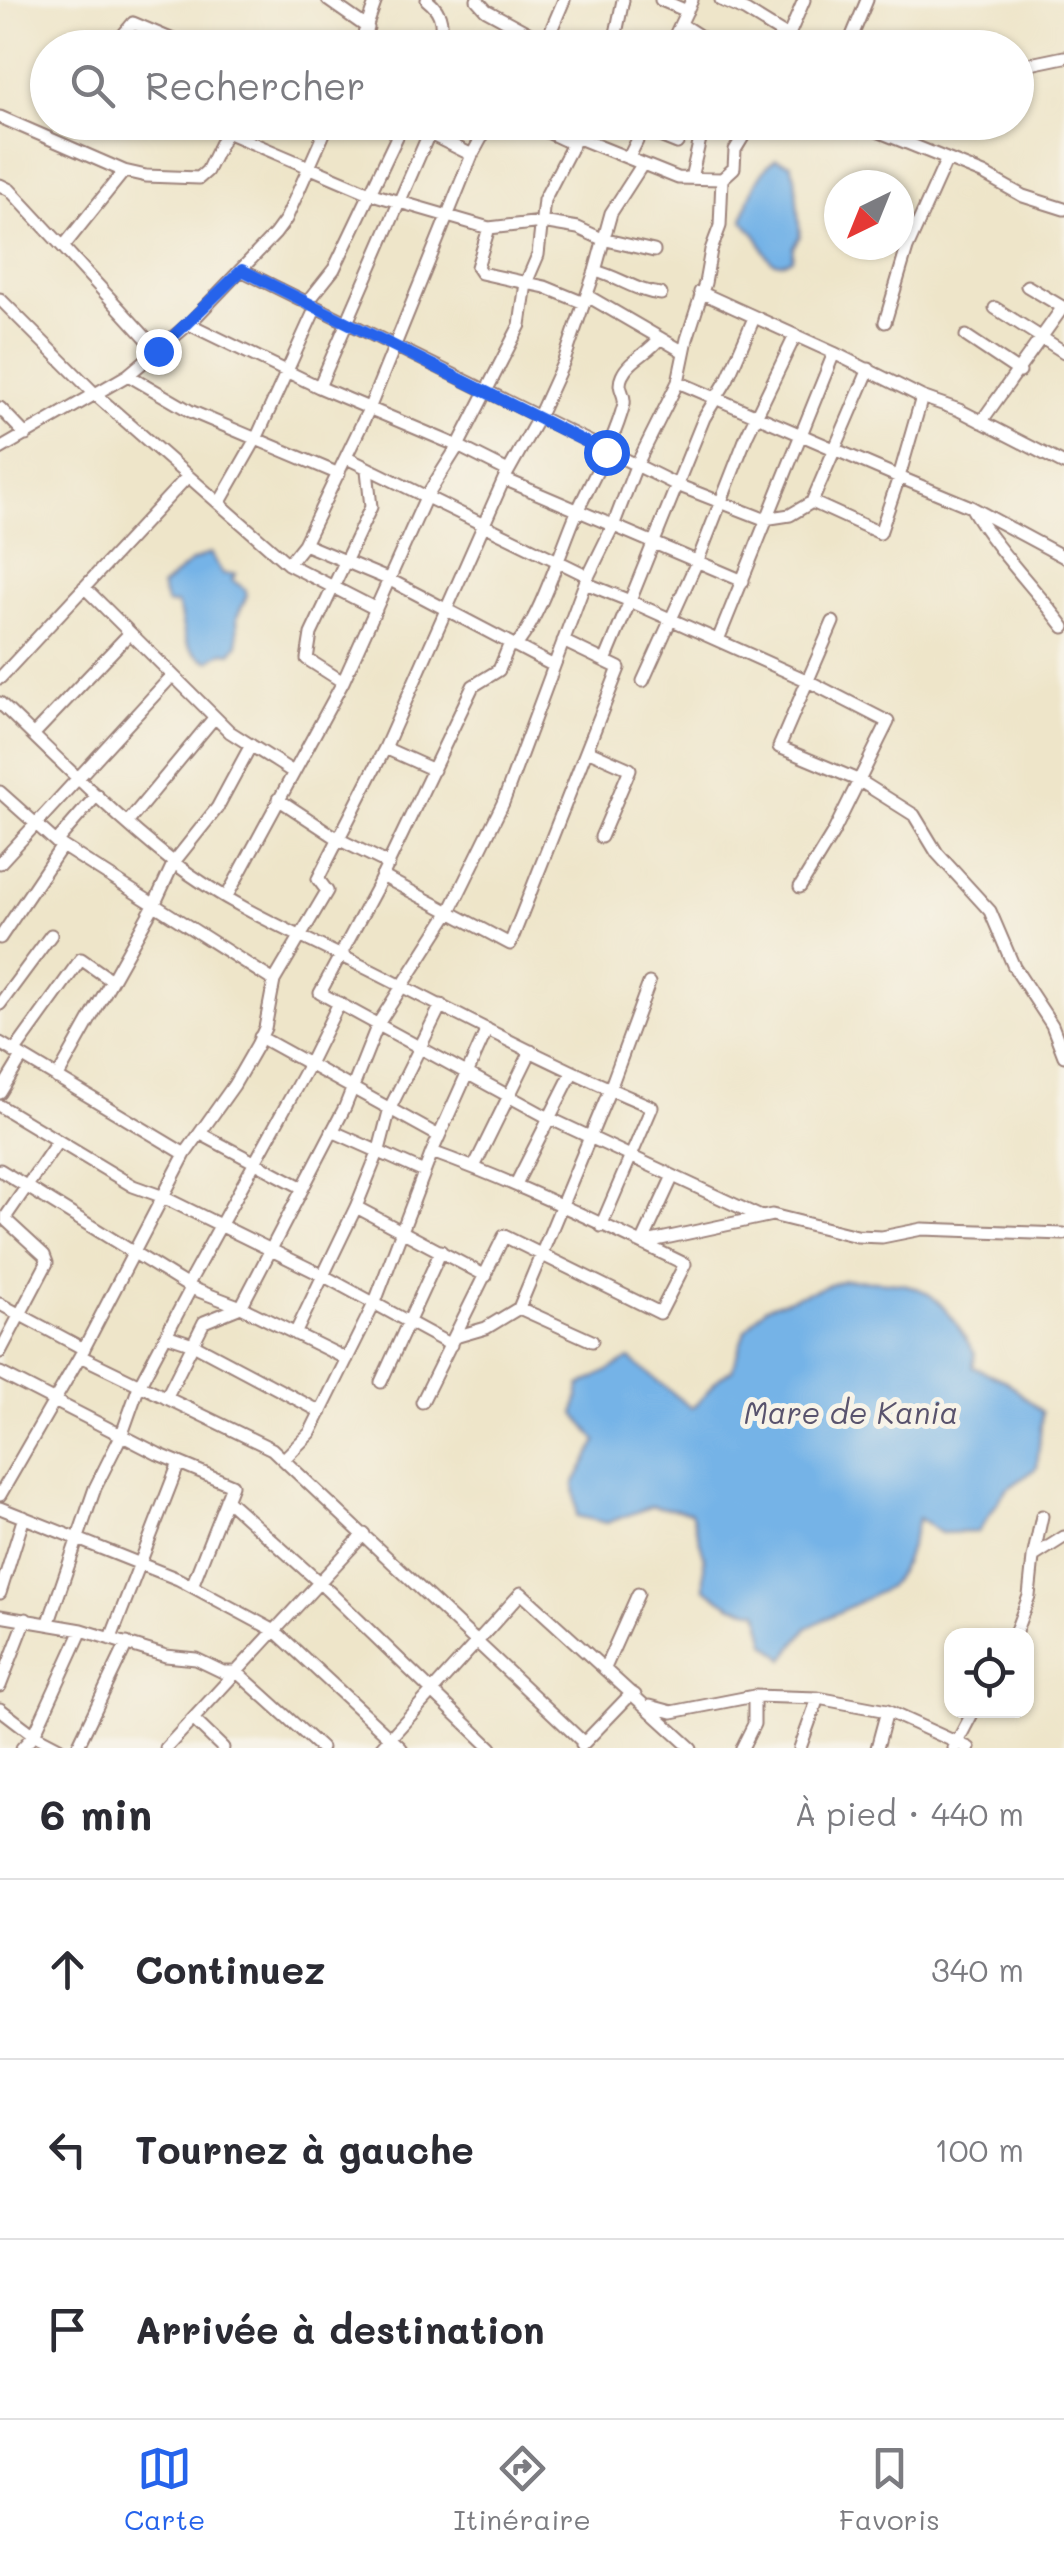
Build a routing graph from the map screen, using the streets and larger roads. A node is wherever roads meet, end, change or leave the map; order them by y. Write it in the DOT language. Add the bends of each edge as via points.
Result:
graph roads {
  1 [pos="328,0"];
  2 [pos="376,0"];
  3 [pos="426,0"];
  4 [pos="477,0"];
  5 [pos="564,0"];
  6 [pos="623,0"];
  7 [pos="661,0"];
  8 [pos="804,0"];
  9 [pos="866,0"];
  10 [pos="730,2"];
  11 [pos="690,5"];
  12 [pos="681,24"];
  13 [pos="368,28"];
  14 [pos="127,30"];
  15 [pos="150,30"];
  16 [pos="440,30"];
  17 [pos="520,30"];
  18 [pos="552,30"];
  19 [pos="617,30"];
  20 [pos="678,30"];
  21 [pos="690,30"];
  22 [pos="769,30"];
  23 [pos="791,30"];
  24 [pos="854,30"];
  25 [pos="1064,57"];
  26 [pos="1034,64"];
  27 [pos="0,117"];
  28 [pos="30,130"];
  29 [pos="53,140"];
  30 [pos="222,140"];
  31 [pos="256,140"];
  32 [pos="321,140"];
  33 [pos="396,140"];
  34 [pos="427,140"];
  35 [pos="450,140"];
  36 [pos="480,140"];
  37 [pos="575,140"];
  38 [pos="591,140"];
  39 [pos="637,140"];
  40 [pos="700,140"];
  41 [pos="741,140"];
  42 [pos="898,140"];
  43 [pos="472,154"];
  44 [pos="629,157"];
  45 [pos="946,160"];
  46 [pos="642,165"];
  47 [pos="310,166"];
  48 [pos="124,171"];
  49 [pos="690,178"];
  50 [pos="722,178"];
  51 [pos="0,185"];
  52 [pos="372,194"];
  53 [pos="400,200"];
  54 [pos="1064,209"];
  55 [pos="448,215"];
  56 [pos="542,222"];
  57 [pos="489,228"];
  58 [pos="602,239"];
  59 [pos="63,247"];
  60 [pos="654,251"];
  61 [pos="242,270"];
  62 [pos="596,270"];
  63 [pos="526,283"];
  64 [pos="1026,286"];
  65 [pos="700,292"];
  66 [pos="662,294"];
  67 [pos="0,300"];
  68 [pos="584,303"];
  69 [pos="312,305"];
  70 [pos="1064,307"];
  71 [pos="995,308"];
  72 [pos="754,318"];
  73 [pos="345,321"];
  74 [pos="885,322"];
  75 [pos="189,324"];
  76 [pos="795,336"];
  77 [pos="966,336"];
  78 [pos="1044,337"];
  79 [pos="660,338"];
  80 [pos="397,347"];
  81 [pos="158,351"];
  82 [pos="684,352"];
  83 [pos="1064,352"];
  84 [pos="834,353"];
  85 [pos="868,369"];
  86 [pos="1020,372"];
  87 [pos="289,373"];
  88 [pos="128,375"];
  89 [pos="678,382"];
  90 [pos="319,387"];
  91 [pos="487,390"];
  92 [pos="96,395"];
  93 [pos="718,397"];
  94 [pos="922,398"];
  95 [pos="0,408"];
  96 [pos="369,409"];
  97 [pos="757,413"];
  98 [pos="538,418"];
  99 [pos="981,422"];
  100 [pos="803,433"];
  101 [pos="26,435"];
  102 [pos="258,437"];
  103 [pos="458,446"];
  104 [pos="0,448"];
  105 [pos="836,450"];
  106 [pos="606,452"];
  107 [pos="347,458"];
  108 [pos="1064,464"];
  109 [pos="636,466"];
  110 [pos="367,470"];
  111 [pos="339,474"];
  112 [pos="506,475"];
  113 [pos="188,476"];
  114 [pos="900,477"];
  115 [pos="677,485"];
  116 [pos="426,497"];
  117 [pos="220,502"];
  118 [pos="722,502"];
  119 [pos="812,502"];
  120 [pos="971,507"];
  121 [pos="578,512"];
  122 [pos="764,519"];
  123 [pos="613,526"];
  124 [pos="482,527"];
  125 [pos="654,543"];
  126 [pos="304,544"];
  127 [pos="1064,557"];
  128 [pos="558,561"];
  129 [pos="696,561"];
  130 [pos="346,562"];
  131 [pos="288,564"];
  132 [pos="390,580"];
  133 [pos="587,580"];
  134 [pos="743,580"];
  135 [pos="84,587"];
  136 [pos="334,589"];
  137 [pos="630,601"];
  138 [pos="376,609"];
  139 [pos="449,609"];
  140 [pos="669,617"];
  141 [pos="833,622"];
  142 [pos="1064,627"];
  143 [pos="130,634"];
  144 [pos="718,640"];
  145 [pos="563,641"];
  146 [pos="512,645"];
  147 [pos="605,661"];
  148 [pos="554,666"];
  149 [pos="171,677"];
  150 [pos="0,678"];
  151 [pos="806,680"];
  152 [pos="643,681"];
  153 [pos="343,682"];
  154 [pos="0,703"];
  155 [pos="214,718"];
  156 [pos="33,735"];
  157 [pos="251,745"];
  158 [pos="384,748"];
  159 [pos="588,750"];
  160 [pos="434,770"];
  161 [pos="293,772"];
  162 [pos="80,779"];
  163 [pos="860,781"];
  164 [pos="0,792"];
  165 [pos="97,795"];
  166 [pos="278,799"];
  167 [pos="128,822"];
  168 [pos="36,827"];
  169 [pos="600,837"];
  170 [pos="340,840"];
  171 [pos="59,844"];
  172 [pos="174,862"];
  173 [pos="0,863"];
  174 [pos="385,869"];
  175 [pos="800,887"];
  176 [pos="227,896"];
  177 [pos="154,904"];
  178 [pos="0,912"];
  179 [pos="449,913"];
  180 [pos="12,922"];
  181 [pos="51,934"];
  182 [pos="301,937"];
  183 [pos="0,938"];
  184 [pos="339,955"];
  185 [pos="111,980"];
  186 [pos="274,981"];
  187 [pos="649,983"];
  188 [pos="402,986"];
  189 [pos="339,1003"];
  190 [pos="0,1004"];
  191 [pos="441,1005"];
  192 [pos="378,1024"];
  193 [pos="486,1028"];
  194 [pos="260,1038"];
  195 [pos="0,1043"];
  196 [pos="420,1046"];
  197 [pos="531,1052"];
  198 [pos="18,1054"];
  199 [pos="1064,1056"];
  200 [pos="310,1064"];
  201 [pos="468,1073"];
  202 [pos="572,1073"];
  203 [pos="58,1078"];
  204 [pos="352,1088"];
  205 [pos="610,1089"];
  206 [pos="0,1093"];
  207 [pos="509,1096"];
  208 [pos="0,1106"];
  209 [pos="390,1108"];
  210 [pos="549,1118"];
  211 [pos="332,1131"];
  212 [pos="200,1134"];
  213 [pos="439,1136"];
  214 [pos="588,1137"];
  215 [pos="58,1142"];
  216 [pos="379,1150"];
  217 [pos="432,1152"];
  218 [pos="184,1154"];
  219 [pos="630,1156"];
  220 [pos="253,1161"];
  221 [pos="474,1167"];
  222 [pos="0,1170"];
  223 [pos="424,1172"];
  224 [pos="673,1176"];
  225 [pos="516,1184"];
  226 [pos="29,1186"];
  227 [pos="303,1188"];
  228 [pos="161,1196"];
  229 [pos="356,1207"];
  230 [pos="559,1207"];
  231 [pos="761,1217"];
  232 [pos="219,1224"];
  233 [pos="601,1226"];
  234 [pos="404,1232"];
  235 [pos="1064,1234"];
  236 [pos="642,1243"];
  237 [pos="134,1251"];
  238 [pos="272,1251"];
  239 [pos="441,1252"];
  240 [pos="540,1253"];
  241 [pos="324,1276"];
  242 [pos="486,1276"];
  243 [pos="189,1287"];
  244 [pos="375,1302"];
  245 [pos="0,1304"];
  246 [pos="241,1307"];
  247 [pos="519,1308"];
  248 [pos="20,1316"];
  249 [pos="412,1322"];
  250 [pos="295,1334"];
  251 [pos="166,1335"];
  252 [pos="592,1340"];
  253 [pos="453,1341"];
  254 [pos="194,1344"];
  255 [pos="0,1352"];
  256 [pos="82,1353"];
  257 [pos="346,1359"];
  258 [pos="0,1372"];
  259 [pos="382,1382"];
  260 [pos="140,1386"];
  261 [pos="166,1398"];
  262 [pos="55,1402"];
  263 [pos="422,1402"];
  264 [pos="321,1412"];
  265 [pos="122,1434"];
  266 [pos="284,1459"];
  267 [pos="179,1464"];
  268 [pos="0,1495"];
  269 [pos="226,1500"];
  270 [pos="0,1508"];
  271 [pos="1042,1516"];
  272 [pos="24,1518"];
  273 [pos="364,1534"];
  274 [pos="1064,1537"];
  275 [pos="76,1540"];
  276 [pos="1032,1558"];
  277 [pos="142,1566"];
  278 [pos="320,1582"];
  279 [pos="192,1586"];
  280 [pos="0,1593"];
  281 [pos="638,1594"];
  282 [pos="0,1616"];
  283 [pos="26,1619"];
  284 [pos="49,1622"];
  285 [pos="1017,1628"];
  286 [pos="82,1630"];
  287 [pos="275,1631"];
  288 [pos="111,1638"];
  289 [pos="478,1642"];
  290 [pos="127,1643"];
  291 [pos="605,1668"];
  292 [pos="237,1672"];
  293 [pos="0,1686"];
  294 [pos="433,1691"];
  295 [pos="632,1693"];
  296 [pos="754,1696"];
  297 [pos="818,1698"];
  298 [pos="0,1709"];
  299 [pos="887,1711"];
  300 [pos="971,1718"];
  301 [pos="193,1719"];
  302 [pos="34,1735"];
  303 [pos="678,1736"];
  304 [pos="385,1743"];
  305 [pos="581,1745"];
  306 [pos="960,1746"];
  307 [pos="22,1748"];
  308 [pos="59,1748"];
  309 [pos="77,1748"];
  310 [pos="166,1748"];
  311 [pos="224,1748"];
  312 [pos="321,1748"];
  313 [pos="400,1748"];
  314 [pos="491,1748"];
  315 [pos="667,1748"];
  316 [pos="690,1748"];
  317 [pos="742,1748"];
  318 [pos="800,1748"];
  319 [pos="877,1748"];
  1 -- 13 [label="street"];
  2 -- 13 [label="street"];
  3 -- 16 [label="street" via="438,9"];
  4 -- 17 [label="street"];
  5 -- 18 [label="street"];
  6 -- 19 [label="street"];
  7 -- 11 [label="street"];
  8 -- 23 [label="street"];
  9 -- 24 [label="street"];
  10 -- 22 [label="street"];
  11 -- 12 [label="street"];
  12 -- 20 [label="street"];
  12 -- 21 [label="street"];
  14 -- 15 [label="street" via="133,23"];
  25 -- 26 [label="street"];
  27 -- 28 [label="street"];
  29 -- 48 [label="street"];
  30 -- 48 [label="street" via="199,178"];
  31 -- 47 [label="street"];
  32 -- 47 [label="street"];
  33 -- 52 [label="street"];
  34 -- 53 [label="street"];
  35 -- 43 [label="street"];
  36 -- 43 [label="street"];
  37 -- 56 [label="street" via="544,200"];
  38 -- 44 [label="street"];
  39 -- 44 [label="street"];
  40 -- 49 [label="street"];
  41 -- 50 [label="street" via="734,168"];
  42 -- 45 [label="street"];
  43 -- 55 [label="street"];
  44 -- 46 [label="street"];
  45 -- 54 [label="street"];
  45 -- 74 [label="street"];
  46 -- 49 [label="street"];
  46 -- 58 [label="street"];
  47 -- 52 [label="street"];
  47 -- 61 [label="street" via="286,218"];
  48 -- 59 [label="street"];
  49 -- 50 [label="street"];
  50 -- 65 [label="street" via="720,226"];
  51 -- 59 [label="street"];
  52 -- 53 [label="street"];
  52 -- 69 [label="street"];
  53 -- 55 [label="street"];
  53 -- 73 [label="street"];
  55 -- 57 [label="street"];
  55 -- 80 [label="street"];
  56 -- 57 [label="street"];
  56 -- 58 [label="street"];
  56 -- 63 [label="street"];
  57 -- 63 [label="street" via="478,270"];
  58 -- 60 [label="street"];
  58 -- 62 [label="street"];
  59 -- 81 [label="street"];
  61 -- 69 [label="street"];
  61 -- 75 [label="street"];
  62 -- 66 [label="street"];
  62 -- 68 [label="street"];
  63 -- 68 [label="street"];
  63 -- 91 [label="street" via="520,325"];
  64 -- 70 [label="street"];
  65 -- 72 [label="street"];
  65 -- 82 [label="street"];
  67 -- 92 [label="street"];
  68 -- 79 [label="street" via="596,299"];
  68 -- 98 [label="street"];
  69 -- 73 [label="street"];
  69 -- 87 [label="street"];
  70 -- 78 [label="street"];
  71 -- 78 [label="street"];
  72 -- 76 [label="street"];
  72 -- 93 [label="street"];
  73 -- 80 [label="street"];
  73 -- 90 [label="street"];
  75 -- 81 [label="street"];
  75 -- 87 [label="street"];
  76 -- 84 [label="street"];
  76 -- 97 [label="street"];
  77 -- 86 [label="street"];
  78 -- 83 [label="street"];
  78 -- 86 [label="street"];
  79 -- 82 [label="street"];
  79 -- 106 [label="street" via="624,370 624,402"];
  80 -- 91 [label="street"];
  80 -- 96 [label="street"];
  81 -- 88 [label="street"];
  82 -- 89 [label="street"];
  84 -- 85 [label="street"];
  84 -- 100 [label="street"];
  85 -- 94 [label="street"];
  85 -- 105 [label="street"];
  86 -- 99 [label="street"];
  87 -- 90 [label="street"];
  87 -- 102 [label="street"];
  88 -- 92 [label="street"];
  88 -- 102 [label="street"];
  89 -- 93 [label="street"];
  89 -- 109 [label="street"];
  90 -- 96 [label="street"];
  91 -- 98 [label="street"];
  91 -- 103 [label="street"];
  92 -- 101 [label="street"];
  92 -- 113 [label="street"];
  93 -- 97 [label="street"];
  93 -- 115 [label="street"];
  94 -- 99 [label="street"];
  94 -- 114 [label="street"];
  95 -- 101 [label="street"];
  96 -- 103 [label="street"];
  96 -- 107 [label="street"];
  97 -- 100 [label="street"];
  97 -- 118 [label="street"];
  98 -- 106 [label="street"];
  98 -- 112 [label="street"];
  99 -- 108 [label="street"];
  100 -- 105 [label="street"];
  100 -- 122 [label="street"];
  101 -- 104 [label="street"];
  102 -- 111 [label="street"];
  102 -- 117 [label="street"];
  103 -- 112 [label="street"];
  103 -- 116 [label="street"];
  105 -- 114 [label="street"];
  105 -- 119 [label="street"];
  106 -- 109 [label="street"];
  106 -- 121 [label="street"];
  107 -- 110 [label="street"];
  107 -- 111 [label="street"];
  109 -- 115 [label="street"];
  109 -- 123 [label="street"];
  110 -- 116 [label="street"];
  110 -- 130 [label="street" via="371,506"];
  111 -- 126 [label="street"];
  112 -- 121 [label="street"];
  112 -- 124 [label="street"];
  113 -- 117 [label="street"];
  113 -- 135 [label="street"];
  114 -- 119 [label="street" via="880,533"];
  114 -- 120 [label="street"];
  115 -- 118 [label="street"];
  115 -- 125 [label="street"];
  116 -- 124 [label="street"];
  116 -- 132 [label="street"];
  117 -- 131 [label="street"];
  118 -- 122 [label="street"];
  118 -- 129 [label="street"];
  119 -- 122 [label="street" via="790,516"];
  120 -- 127 [label="street"];
  120 -- 142 [label="street" via="999,552"];
  121 -- 123 [label="street"];
  121 -- 128 [label="street"];
  122 -- 134 [label="street"];
  123 -- 125 [label="street"];
  123 -- 133 [label="street"];
  124 -- 128 [label="street"];
  124 -- 139 [label="street"];
  125 -- 129 [label="street"];
  125 -- 137 [label="street"];
  126 -- 130 [label="street"];
  126 -- 131 [label="street"];
  128 -- 133 [label="street"];
  128 -- 146 [label="street" via="521,640"];
  129 -- 134 [label="street"];
  129 -- 140 [label="street"];
  130 -- 132 [label="street"];
  130 -- 136 [label="street"];
  131 -- 136 [label="street"];
  132 -- 138 [label="street"];
  132 -- 139 [label="street"];
  133 -- 137 [label="street"];
  133 -- 145 [label="street"];
  134 -- 144 [label="street"];
  135 -- 143 [label="street"];
  135 -- 150 [label="street"];
  136 -- 138 [label="street"];
  136 -- 153 [label="street" via="311,634 307,659"];
  137 -- 140 [label="street"];
  137 -- 147 [label="street"];
  138 -- 153 [label="street"];
  139 -- 146 [label="street"];
  139 -- 158 [label="street"];
  140 -- 144 [label="street"];
  140 -- 152 [label="street"];
  141 -- 151 [label="street"];
  143 -- 149 [label="street"];
  143 -- 156 [label="street"];
  144 -- 151 [label="street"];
  145 -- 147 [label="street"];
  145 -- 148 [label="street"];
  146 -- 148 [label="street"];
  146 -- 160 [label="street" via="499,670 473,686"];
  147 -- 159 [label="street" via="619,668"];
  148 -- 179 [label="street" via="502,802"];
  149 -- 155 [label="street"];
  149 -- 162 [label="street"];
  151 -- 163 [label="street" via="888,722"];
  151 -- 163 [label="street" via="779,747"];
  153 -- 161 [label="street"];
  154 -- 156 [label="street"];
  155 -- 157 [label="street"];
  155 -- 167 [label="street"];
  156 -- 162 [label="street"];
  157 -- 161 [label="street"];
  157 -- 172 [label="street" via="217,808"];
  158 -- 160 [label="street"];
  158 -- 170 [label="street"];
  159 -- 169 [label="street" via="630,769"];
  159 -- 179 [label="street" via="510,944"];
  160 -- 174 [label="street"];
  161 -- 166 [label="street"];
  162 -- 165 [label="street"];
  162 -- 168 [label="street"];
  163 -- 175 [label="street"];
  163 -- 199 [label="street" via="914,816 990,911"];
  164 -- 168 [label="street"];
  165 -- 167 [label="street"];
  165 -- 171 [label="street"];
  166 -- 170 [label="street"];
  166 -- 176 [label="street"];
  167 -- 172 [label="street"];
  168 -- 171 [label="street"];
  168 -- 173 [label="street"];
  170 -- 174 [label="street"];
  170 -- 182 [label="street" via="318,879 327,891"];
  171 -- 177 [label="street"];
  171 -- 180 [label="street"];
  172 -- 176 [label="street"];
  172 -- 177 [label="street"];
  174 -- 179 [label="street"];
  174 -- 184 [label="street"];
  176 -- 182 [label="street"];
  177 -- 185 [label="street"];
  177 -- 186 [label="street"];
  178 -- 180 [label="street"];
  179 -- 188 [label="street"];
  180 -- 183 [label="street"];
  181 -- 190 [label="street"];
  182 -- 184 [label="street"];
  182 -- 186 [label="street"];
  184 -- 188 [label="street"];
  184 -- 189 [label="street" via="320,993"];
  185 -- 198 [label="street" via="81,959"];
  185 -- 203 [label="street"];
  186 -- 194 [label="street"];
  187 -- 205 [label="street"];
  188 -- 191 [label="street"];
  188 -- 192 [label="street"];
  189 -- 192 [label="street"];
  189 -- 200 [label="street"];
  191 -- 193 [label="street"];
  191 -- 196 [label="street"];
  192 -- 196 [label="street"];
  192 -- 204 [label="street"];
  193 -- 197 [label="street"];
  193 -- 201 [label="street"];
  194 -- 200 [label="street"];
  194 -- 212 [label="street"];
  195 -- 198 [label="street"];
  196 -- 201 [label="street"];
  196 -- 209 [label="street"];
  197 -- 202 [label="street"];
  197 -- 207 [label="street"];
  198 -- 203 [label="street"];
  198 -- 206 [label="street"];
  200 -- 204 [label="street"];
  200 -- 220 [label="street"];
  201 -- 207 [label="street"];
  201 -- 213 [label="street"];
  202 -- 205 [label="street"];
  202 -- 210 [label="street"];
  203 -- 218 [label="street"];
  204 -- 209 [label="street"];
  204 -- 211 [label="street"];
  205 -- 214 [label="street"];
  205 -- 219 [label="street" via="652,1107"];
  207 -- 210 [label="street"];
  207 -- 221 [label="street"];
  208 -- 215 [label="street"];
  209 -- 213 [label="street"];
  209 -- 216 [label="street"];
  210 -- 214 [label="street"];
  210 -- 225 [label="street"];
  211 -- 216 [label="street"];
  211 -- 227 [label="street"];
  212 -- 218 [label="street"];
  212 -- 220 [label="street"];
  213 -- 217 [label="street"];
  214 -- 219 [label="street"];
  214 -- 230 [label="street"];
  215 -- 226 [label="street"];
  215 -- 228 [label="street"];
  216 -- 223 [label="street"];
  216 -- 229 [label="street"];
  217 -- 221 [label="street"];
  217 -- 223 [label="street"];
  218 -- 228 [label="street"];
  219 -- 224 [label="street"];
  219 -- 233 [label="street"];
  220 -- 227 [label="street"];
  220 -- 232 [label="street"];
  221 -- 225 [label="street"];
  222 -- 226 [label="street"];
  223 -- 234 [label="street"];
  224 -- 231 [label="street"];
  224 -- 236 [label="street"];
  225 -- 230 [label="street"];
  226 -- 237 [label="street"];
  226 -- 248 [label="street" via="7,1221 48,1263"];
  227 -- 238 [label="street"];
  228 -- 232 [label="street"];
  228 -- 237 [label="street"];
  229 -- 234 [label="street"];
  229 -- 241 [label="street"];
  230 -- 233 [label="street"];
  230 -- 240 [label="street"];
  231 -- 235 [label="street" via="882,1237 922,1229"];
  231 -- 236 [label="street"];
  232 -- 238 [label="street"];
  232 -- 243 [label="street"];
  233 -- 236 [label="street"];
  234 -- 239 [label="street"];
  234 -- 244 [label="street"];
  236 -- 240 [label="street" via="685,1264 660,1314"];
  237 -- 243 [label="street"];
  237 -- 256 [label="street"];
  238 -- 241 [label="street"];
  238 -- 246 [label="street"];
  239 -- 242 [label="street"];
  239 -- 249 [label="street"];
  240 -- 242 [label="street" via="504,1236"];
  240 -- 247 [label="street"];
  241 -- 244 [label="street"];
  241 -- 250 [label="street"];
  242 -- 253 [label="street"];
  243 -- 246 [label="street"];
  243 -- 251 [label="street"];
  244 -- 249 [label="street"];
  244 -- 257 [label="street"];
  245 -- 248 [label="street"];
  246 -- 250 [label="street"];
  246 -- 254 [label="street" via="204,1322"];
  247 -- 252 [label="street"];
  247 -- 253 [label="street"];
  248 -- 255 [label="street"];
  248 -- 256 [label="street"];
  249 -- 253 [label="street"];
  249 -- 259 [label="street"];
  250 -- 257 [label="street"];
  251 -- 254 [label="street"];
  251 -- 260 [label="street"];
  253 -- 263 [label="street"];
  254 -- 261 [label="street"];
  254 -- 264 [label="street"];
  256 -- 260 [label="street"];
  256 -- 262 [label="street"];
  257 -- 264 [label="street"];
  258 -- 262 [label="street"];
  260 -- 261 [label="street"];
  260 -- 265 [label="street"];
  261 -- 266 [label="street"];
  262 -- 265 [label="street"];
  262 -- 268 [label="street"];
  264 -- 266 [label="street"];
  265 -- 267 [label="street"];
  265 -- 275 [label="street"];
  266 -- 273 [label="street"];
  267 -- 269 [label="street" via="232,1484"];
  267 -- 277 [label="street"];
  269 -- 278 [label="street"];
  269 -- 279 [label="street"];
  270 -- 272 [label="street"];
  271 -- 276 [label="street"];
  272 -- 275 [label="street"];
  272 -- 280 [label="street"];
  273 -- 278 [label="street"];
  273 -- 289 [label="street"];
  274 -- 276 [label="street"];
  275 -- 277 [label="street"];
  275 -- 284 [label="street"];
  276 -- 285 [label="street" via="1029,1596"];
  277 -- 279 [label="street"];
  277 -- 288 [label="street"];
  278 -- 287 [label="street"];
  278 -- 294 [label="street"];
  279 -- 287 [label="street"];
  281 -- 291 [label="street"];
  282 -- 283 [label="street"];
  283 -- 284 [label="street"];
  283 -- 293 [label="street"];
  284 -- 286 [label="street"];
  286 -- 288 [label="street"];
  286 -- 302 [label="street"];
  287 -- 292 [label="street"];
  287 -- 304 [label="street"];
  288 -- 290 [label="street"];
  289 -- 291 [label="street" via="521,1594"];
  289 -- 294 [label="street"];
  289 -- 305 [label="street"];
  290 -- 292 [label="street"];
  290 -- 309 [label="street"];
  291 -- 295 [label="street"];
  292 -- 301 [label="street"];
  292 -- 312 [label="street"];
  294 -- 304 [label="street"];
  294 -- 314 [label="street"];
  295 -- 296 [label="street" via="666,1712"];
  295 -- 303 [label="street"];
  295 -- 305 [label="street"];
  296 -- 297 [label="street"];
  296 -- 317 [label="street" via="754,1724"];
  297 -- 299 [label="street"];
  297 -- 318 [label="street"];
  298 -- 302 [label="street"];
  299 -- 306 [label="street"];
  299 -- 319 [label="street"];
  300 -- 306 [label="street"];
  301 -- 310 [label="street"];
  301 -- 311 [label="street"];
  302 -- 307 [label="street"];
  302 -- 308 [label="street"];
  303 -- 315 [label="street"];
  303 -- 316 [label="street"];
  304 -- 313 [label="street"];
}
